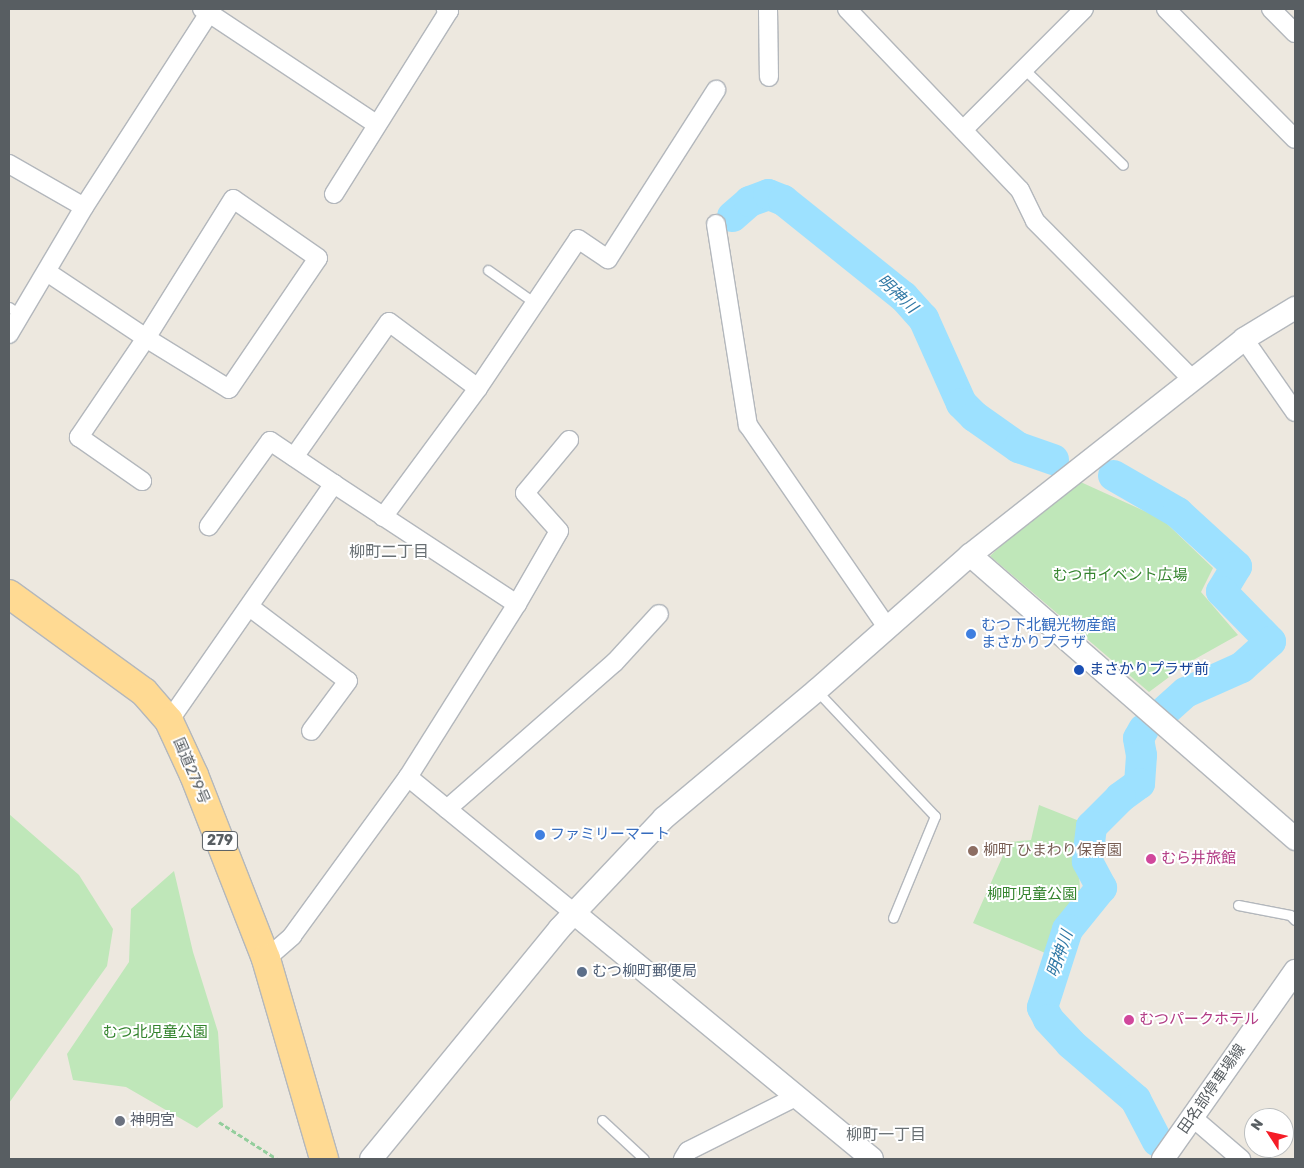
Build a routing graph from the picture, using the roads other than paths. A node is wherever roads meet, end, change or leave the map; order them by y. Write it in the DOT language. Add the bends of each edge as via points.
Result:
graph roads {
  1 [pos="768,9"];
  2 [pos="847,9"];
  3 [pos="1084,9"];
  4 [pos="1166,9"];
  5 [pos="208,10"];
  6 [pos="448,10"];
  7 [pos="1279,11"];
  8 [pos="1295,33"];
  9 [pos="1023,68"];
  10 [pos="769,77"];
  11 [pos="716,90"];
  12 [pos="376,124"];
  13 [pos="963,130"];
  14 [pos="1295,139"];
  15 [pos="9,164"];
  16 [pos="1123,165"];
  17 [pos="334,194"];
  18 [pos="84,208"];
  19 [pos="716,224"];
  20 [pos="488,270"];
  21 [pos="47,272"];
  22 [pos="535,303"];
  23 [pos="1295,308"];
  24 [pos="15,311"];
  25 [pos="9,334"];
  26 [pos="146,338"];
  27 [pos="1244,340"];
  28 [pos="1192,380"];
  29 [pos="478,388"];
  30 [pos="1295,412"];
  31 [pos="570,440"];
  32 [pos="294,457"];
  33 [pos="142,481"];
  34 [pos="334,484"];
  35 [pos="383,517"];
  36 [pos="209,526"];
  37 [pos="970,556"];
  38 [pos="9,594"];
  39 [pos="517,604"];
  40 [pos="251,608"];
  41 [pos="659,614"];
  42 [pos="888,629"];
  43 [pos="817,690"];
  44 [pos="169,721"];
  45 [pos="311,731"];
  46 [pos="408,777"];
  47 [pos="447,809"];
  48 [pos="1295,839"];
  49 [pos="1238,904"];
  50 [pos="574,913"];
  51 [pos="892,918"];
  52 [pos="1295,920"];
  53 [pos="266,959"];
  54 [pos="1295,971"];
  55 [pos="796,1097"];
  56 [pos="1192,1117"];
  57 [pos="602,1120"];
  58 [pos="324,1159"];
  59 [pos="371,1159"];
  60 [pos="644,1159"];
  61 [pos="683,1159"];
  62 [pos="872,1159"];
  63 [pos="1163,1159"];
  64 [pos="1241,1159"];
  1 -- 10 [label="street"];
  2 -- 13 [label="street"];
  3 -- 9 [label="street"];
  4 -- 14 [label="street"];
  5 -- 12 [label="street"];
  5 -- 18 [label="street"];
  6 -- 12 [label="street"];
  7 -- 8 [label="street"];
  9 -- 13 [label="street"];
  9 -- 16 [label="lane"];
  11 -- 22 [label="street" via="608,260 578,239"];
  12 -- 17 [label="street"];
  13 -- 28 [label="street" via="1020,190 1035,221"];
  15 -- 18 [label="street"];
  18 -- 21 [label="street"];
  19 -- 42 [label="street" via="748,425"];
  20 -- 22 [label="lane"];
  21 -- 24 [label="street"];
  21 -- 26 [label="street"];
  22 -- 29 [label="street"];
  23 -- 27 [label="street"];
  24 -- 25 [label="street"];
  26 -- 26 [label="street" via="229,390 318,258 233,199"];
  26 -- 33 [label="street" via="79,437"];
  27 -- 28 [label="street"];
  27 -- 30 [label="street"];
  28 -- 37 [label="street"];
  29 -- 32 [label="street" via="389,322"];
  29 -- 35 [label="street"];
  31 -- 39 [label="street" via="525,493 559,531"];
  32 -- 34 [label="street"];
  32 -- 36 [label="street" via="270,441"];
  34 -- 35 [label="street"];
  34 -- 40 [label="street"];
  35 -- 39 [label="street"];
  37 -- 42 [label="street"];
  37 -- 48 [label="street"];
  38 -- 44 [label="highway, 国道279号 / 279" via="144,692"];
  39 -- 46 [label="street"];
  40 -- 44 [label="street"];
  40 -- 45 [label="street" via="348,681"];
  41 -- 47 [label="street" via="615,662"];
  42 -- 43 [label="street"];
  43 -- 50 [label="street" via="664,818"];
  43 -- 51 [label="lane" via="935,816"];
  44 -- 53 [label="highway, 国道279号 / 279" via="194,775"];
  46 -- 47 [label="street"];
  46 -- 53 [label="street" via="292,936"];
  47 -- 50 [label="street"];
  49 -- 52 [label="lane" via="1290,915"];
  50 -- 55 [label="street"];
  50 -- 59 [label="street"];
  53 -- 58 [label="highway, 国道279号 / 279"];
  54 -- 56 [label="street, 田名部停車場線"];
  55 -- 61 [label="street" via="688,1151"];
  55 -- 62 [label="street"];
  56 -- 63 [label="street, 田名部停車場線"];
  56 -- 64 [label="street"];
  57 -- 60 [label="lane"];
}
